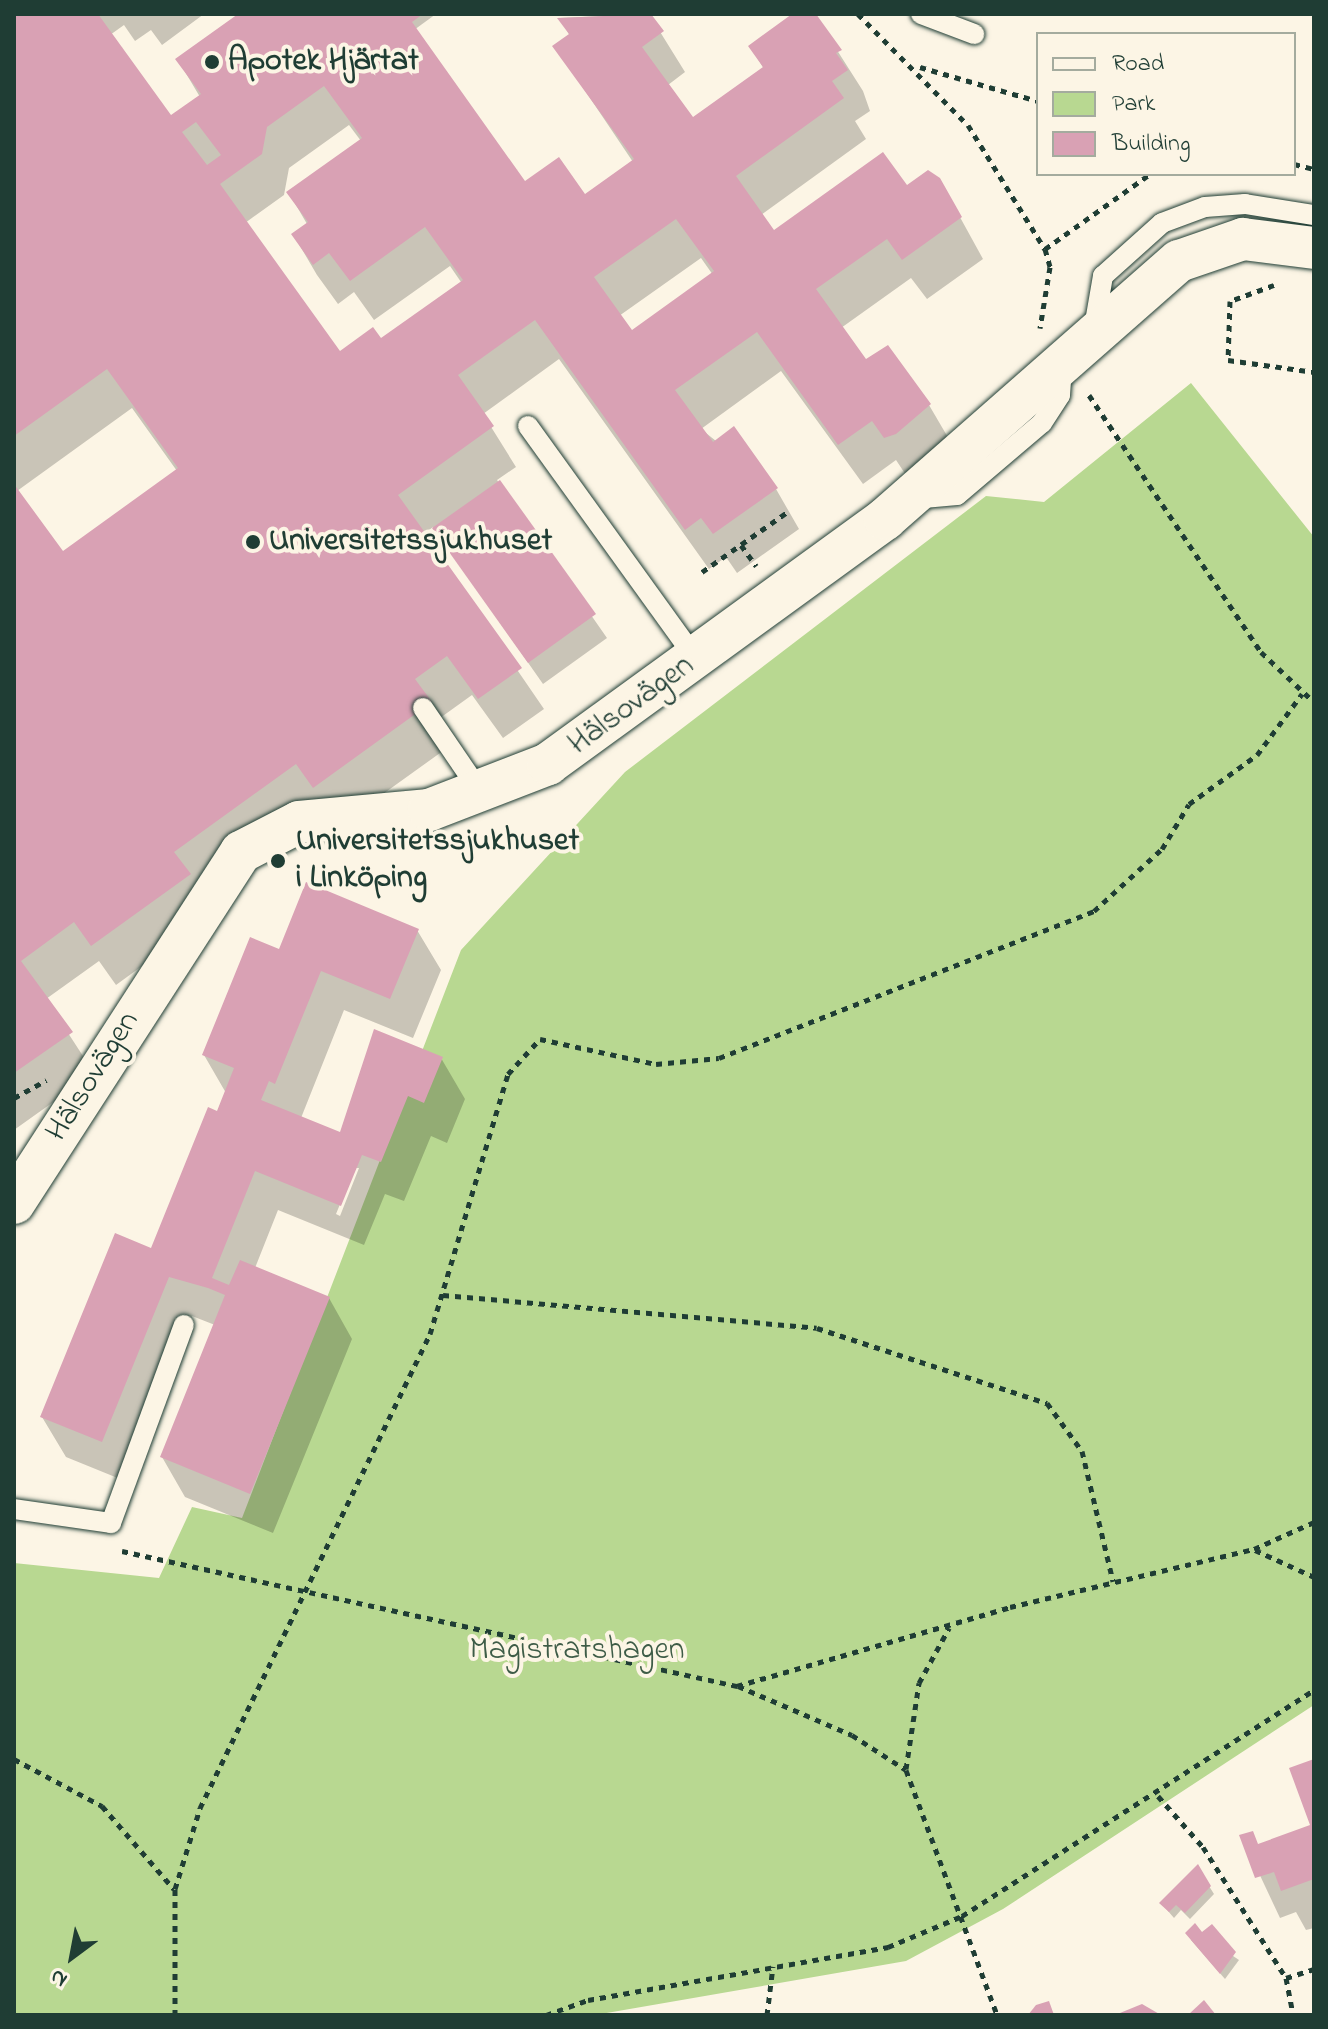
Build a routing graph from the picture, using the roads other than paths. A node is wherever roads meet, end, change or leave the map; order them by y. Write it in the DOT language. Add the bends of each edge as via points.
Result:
graph roads {
  1 [pos="921,14"];
  2 [pos="974,34"];
  3 [pos="1314,215"];
  4 [pos="1314,248"];
  5 [pos="1093,334"];
  6 [pos="528,426"];
  7 [pos="697,660"];
  8 [pos="423,708"];
  9 [pos="481,793"];
  10 [pos="14,1203"];
  11 [pos="184,1325"];
  12 [pos="14,1509"];
  1 -- 2 [label="lane"];
  3 -- 5 [label="lane" via="1245,204 1205,207 1162,223 1103,276"];
  4 -- 5 [label="street, Hälsovägen" via="1243,239 1211,247 1151,280"];
  5 -- 7 [label="street, Hälsovägen" via="908,499"];
  6 -- 7 [label="lane"];
  7 -- 9 [label="street, Hälsovägen" via="573,750"];
  8 -- 9 [label="lane"];
  9 -- 10 [label="street, Hälsovägen" via="429,810 299,822 241,852"];
  11 -- 12 [label="lane" via="111,1523"];
}
